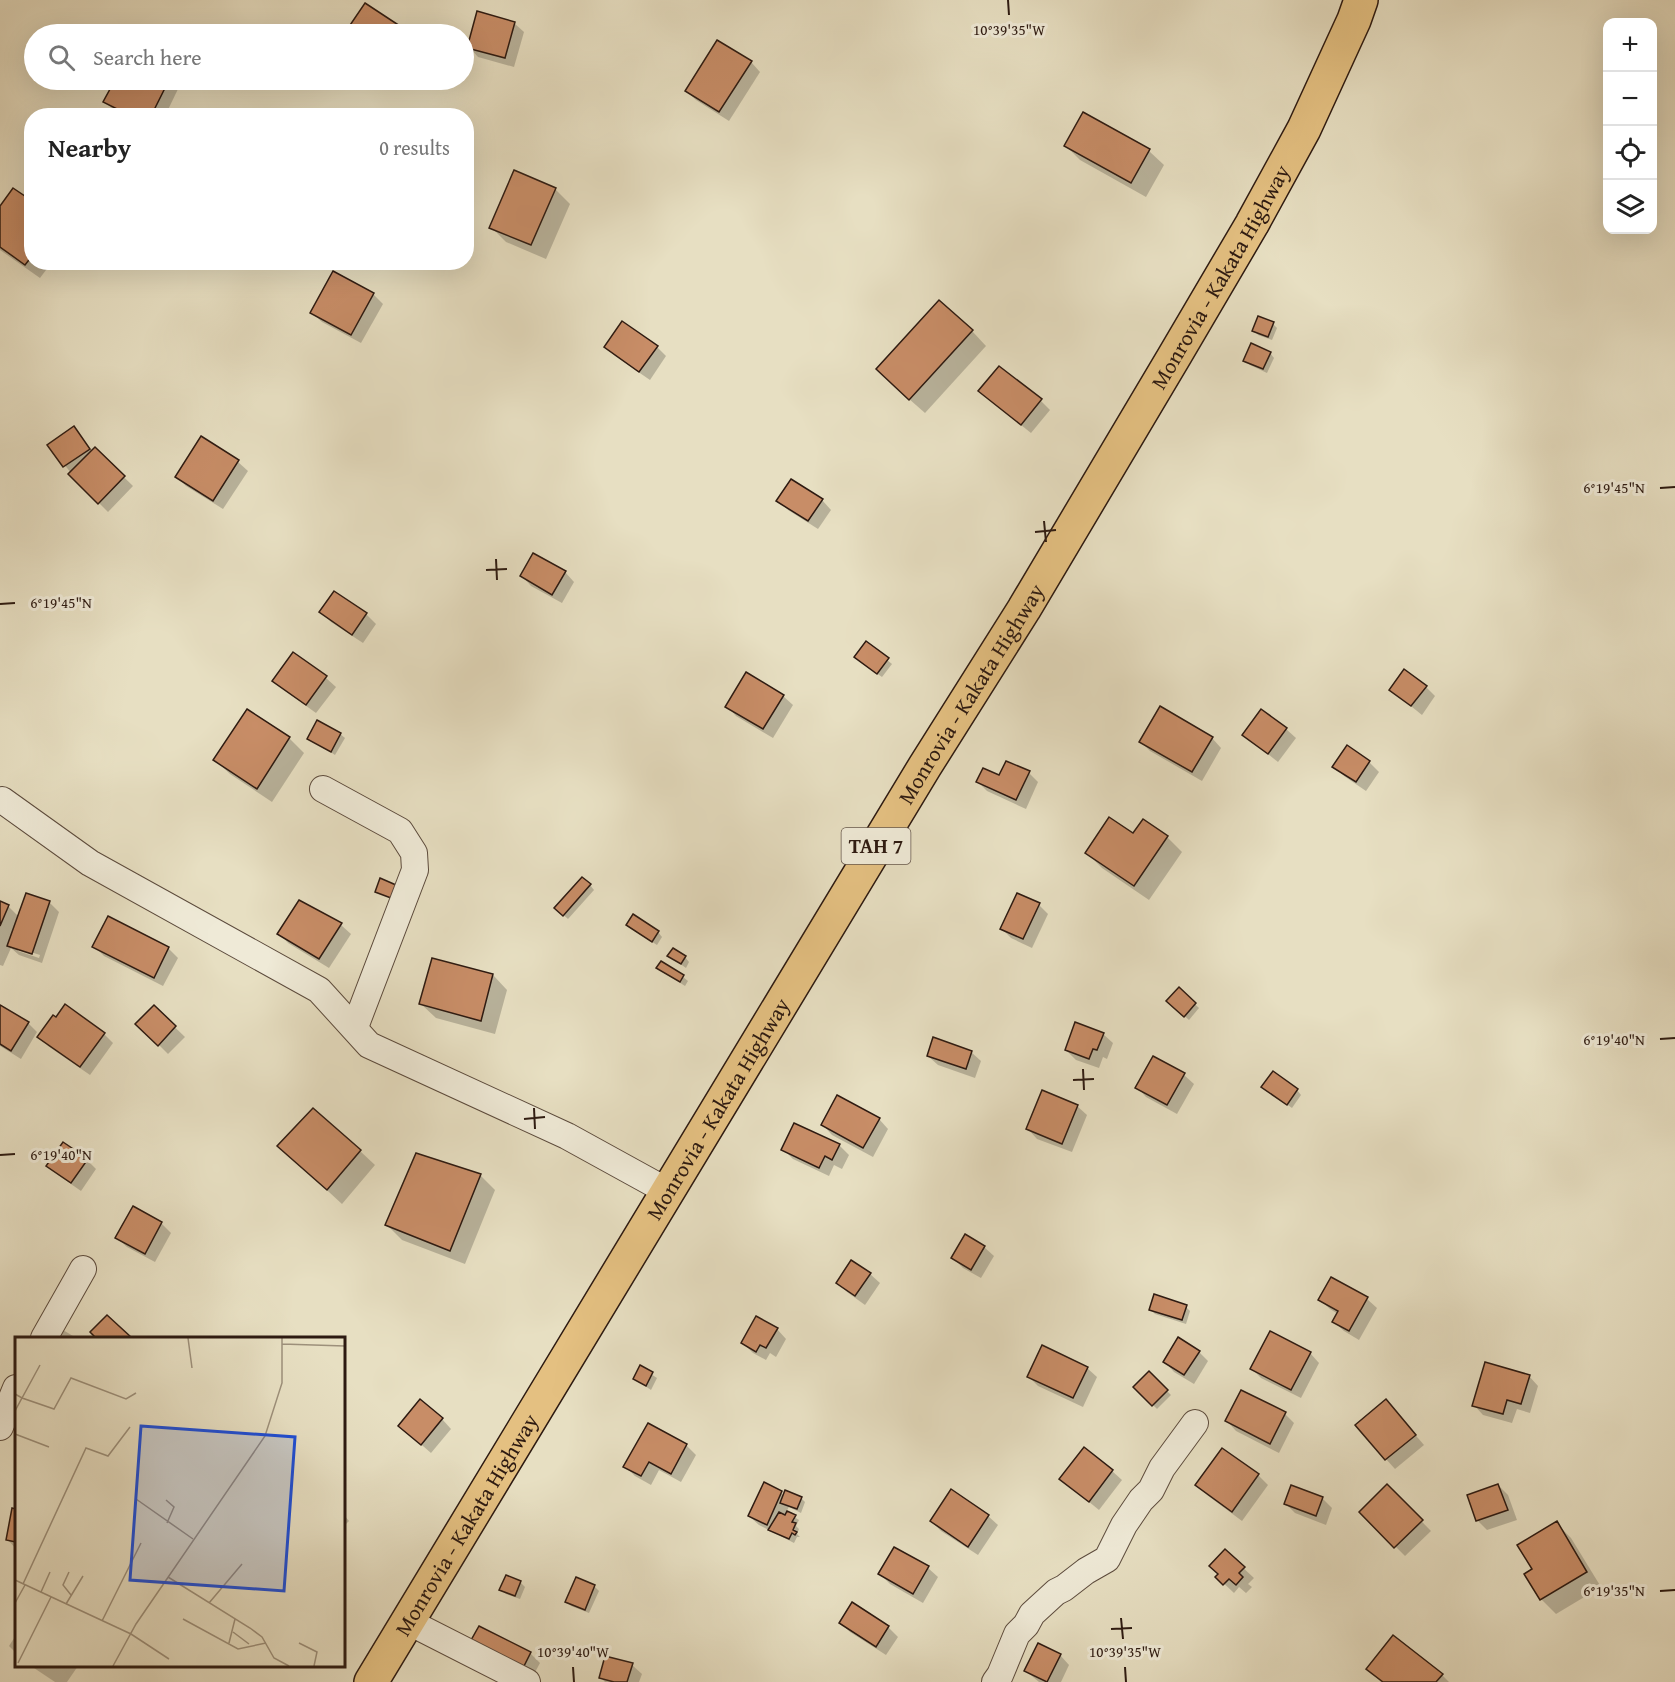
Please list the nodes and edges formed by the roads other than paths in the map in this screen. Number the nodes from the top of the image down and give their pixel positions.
1 (1361, 0) edge
2 (323, 789) dead end
3 (2, 800) dead end
4 (355, 1027) junction
5 (667, 1191) junction
6 (83, 1269) dead end
7 (45, 1337) edge
8 (15, 1390) edge
9 (1196, 1423) dead end
10 (0, 1427) edge
11 (407, 1621) junction
12 (371, 1682) edge
13 (527, 1682) edge
14 (994, 1682) edge

1 - 5 highway, Monrovia - Kakata Highway / TAH 7
2 - 4 street
3 - 4 street
4 - 5 street
5 - 11 highway, Monrovia - Kakata Highway / TAH 7
6 - 7 street
8 - 10 street
9 - 14 street
11 - 12 highway, Monrovia - Kakata Highway / TAH 7
11 - 13 street

